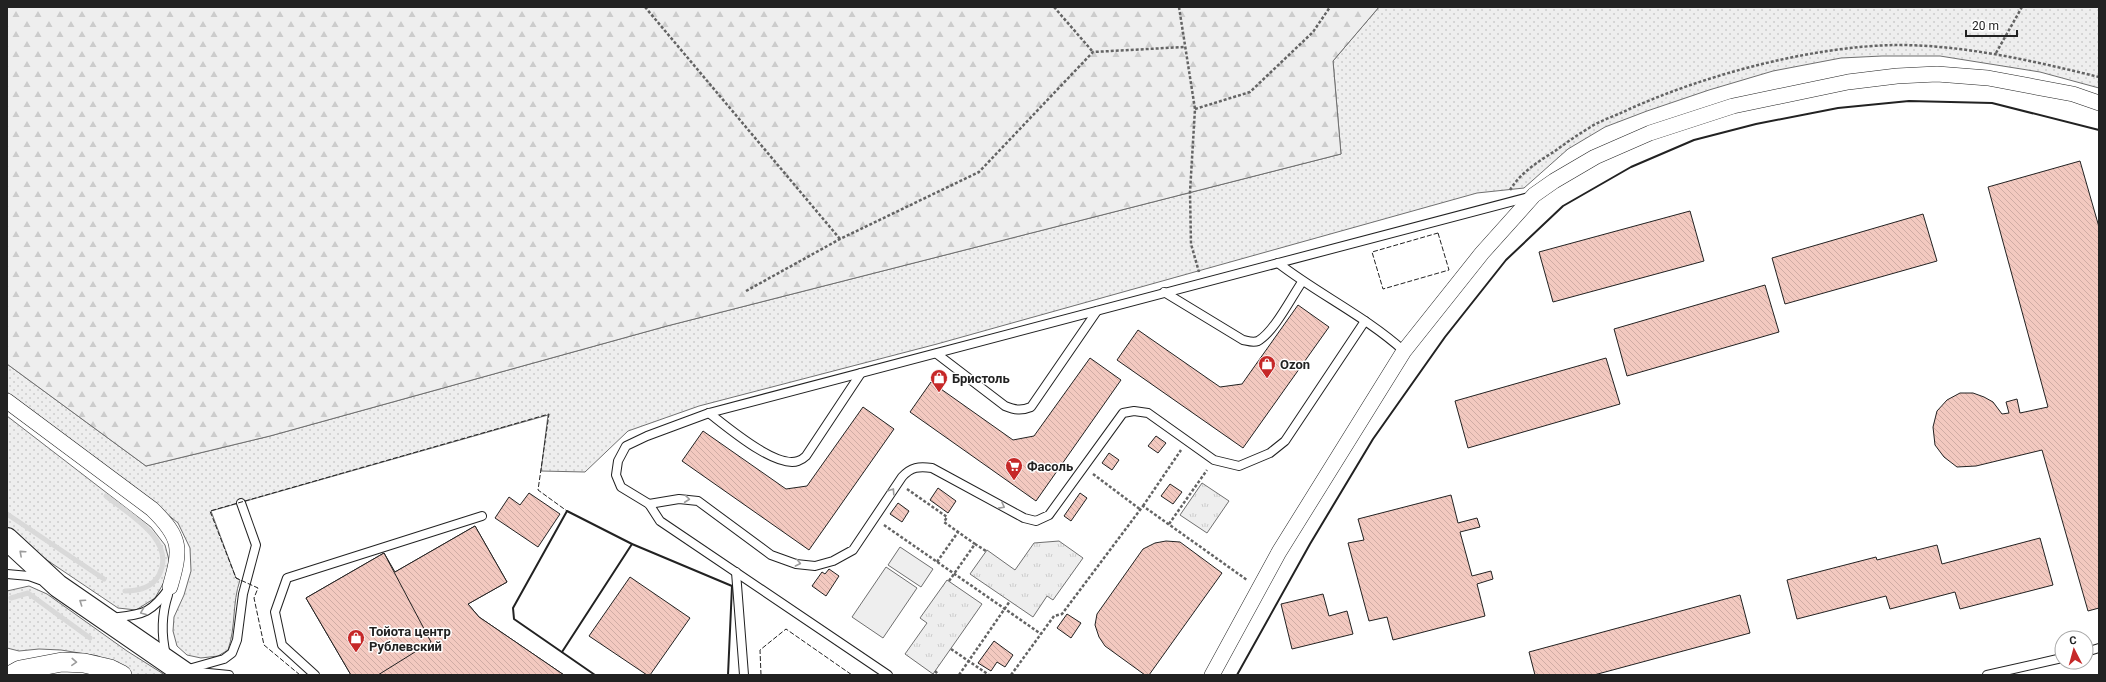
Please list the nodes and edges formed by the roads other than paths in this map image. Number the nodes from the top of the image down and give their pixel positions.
1 (2099, 104) edge
2 (1534, 195) junction
3 (1278, 263) junction
4 (1302, 282) junction
5 (1164, 292) junction
6 (1097, 311) junction
7 (1365, 321) junction
8 (1404, 351) junction
9 (937, 354) junction
10 (861, 373) junction
11 (7, 401) edge
12 (709, 413) junction
13 (241, 503) dead end
14 (649, 504) junction
15 (482, 516) dead end
16 (7, 539) edge
17 (736, 572) junction
18 (7, 574) edge
19 (58, 586) junction
20 (170, 587) junction
21 (106, 618) junction
22 (2054, 660) edge
23 (7, 664) edge
24 (38, 668) junction
25 (178, 669) edge
26 (11, 675) edge
27 (122, 675) edge
28 (228, 675) edge
29 (315, 675) edge
30 (744, 675) edge
31 (888, 675) edge
32 (1212, 675) edge
33 (1987, 675) edge

1 - 2 street
2 - 3 lane
2 - 8 street
3 - 4 lane
3 - 5 lane
4 - 5 lane
4 - 7 lane
5 - 6 lane
6 - 9 lane
6 - 9 lane
7 - 8 lane
14 -> 7 lane
8 - 32 street
9 - 10 lane
10 - 12 lane
10 - 12 lane
11 - 20 street
12 - 14 lane
13 - 25 lane
14 - 17 lane
15 - 29 lane
19 -> 16 main road
17 - 30 lane
17 - 31 lane
18 - 19 lane
21 -> 19 main road
20 -> 21 lane
20 - 25 lane
21 - 25 main road
22 - 33 lane
23 - 24 lane
24 - 26 street
24 -> 27 street
25 - 28 lane

